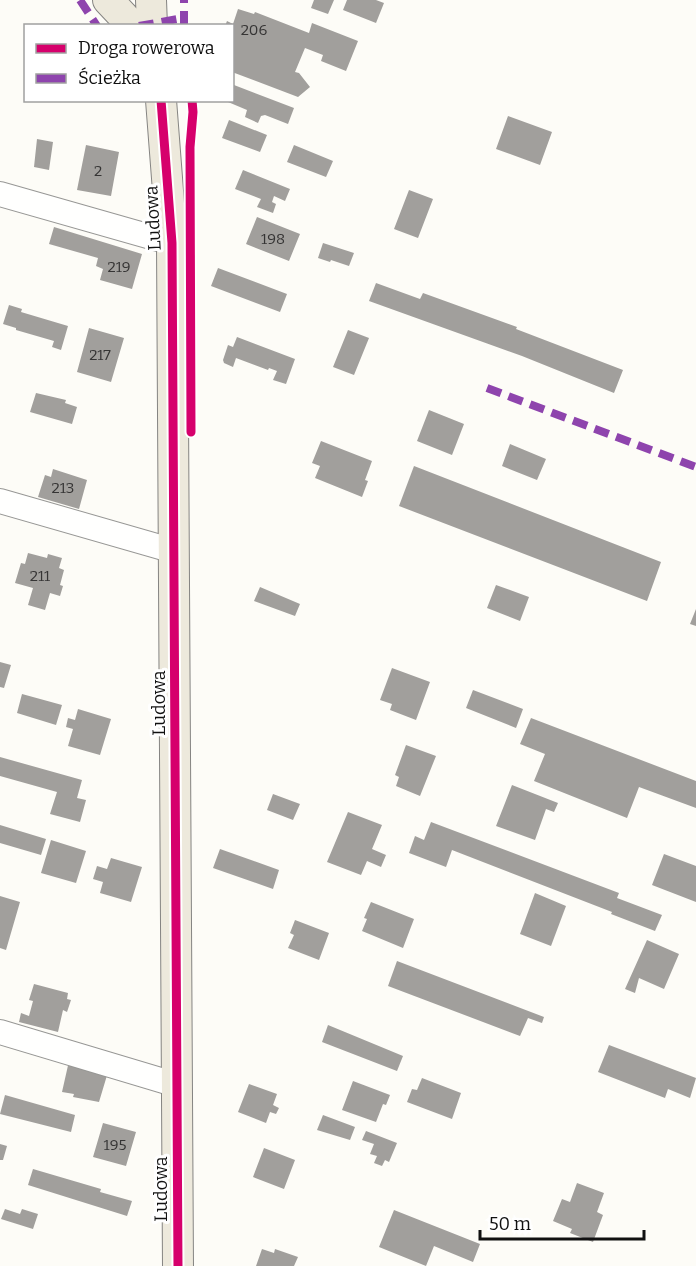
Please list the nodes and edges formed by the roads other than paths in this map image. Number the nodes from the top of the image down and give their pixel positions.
1 (108, 0) edge
2 (151, 0) edge
3 (127, 24) edge
4 (153, 24) edge
5 (153, 102) edge
6 (161, 102) edge
7 (165, 139) junction
8 (0, 194) edge
9 (172, 243) junction
10 (0, 501) edge
11 (174, 551) junction
12 (0, 1032) edge
13 (177, 1085) junction
14 (178, 1266) edge

1 - 3 main road
2 - 4 main road
5 - 7 main road, Ludowa
6 - 7 main road, Ludowa
7 - 9 main road, Ludowa
8 - 9 street
9 - 11 main road, Ludowa
10 - 11 street
11 - 13 main road, Ludowa
12 - 13 street
13 - 14 main road, Ludowa

